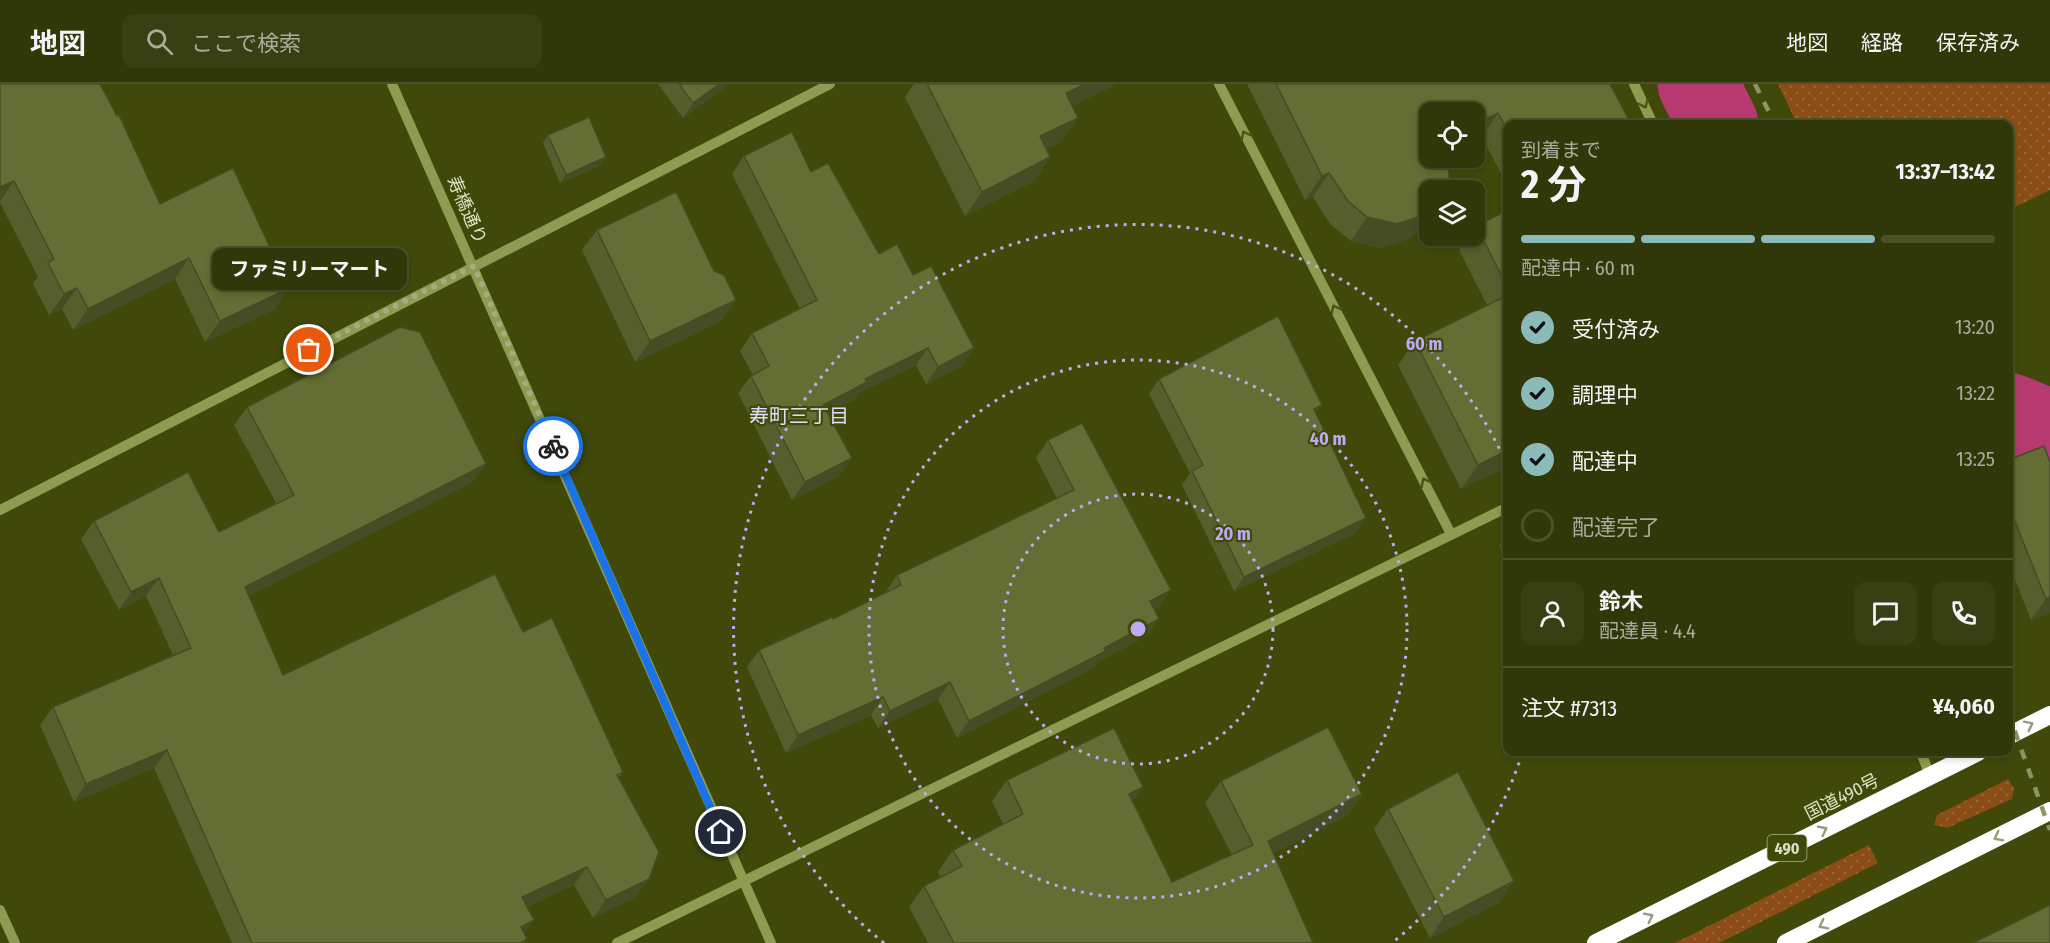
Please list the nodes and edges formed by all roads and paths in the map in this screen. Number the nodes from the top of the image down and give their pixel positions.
1 (392, 84) edge
2 (830, 84) edge
3 (1219, 84) edge
4 (1634, 84) edge
5 (1651, 120) edge
6 (474, 266) junction
7 (1503, 509) edge
8 (0, 510) edge
9 (1451, 534) junction
10 (2050, 715) edge
11 (2013, 734) edge
12 (1922, 756) edge
13 (1970, 756) edge
14 (1930, 776) junction
15 (2050, 811) edge
16 (743, 882) junction
17 (0, 910) edge
18 (15, 943) edge
19 (617, 943) edge
20 (771, 943) edge
21 (1596, 943) edge
22 (1786, 943) edge

1 - 6 street, 寿橋通り
2 - 6 street
9 -> 3 street
4 -> 5 street
6 - 8 street
6 - 16 street, 寿橋通り
7 - 9 street
9 - 16 street
11 -> 10 highway
12 - 14 street
13 - 14 highway, 国道490号 / 490
21 -> 14 highway, 国道490号 / 490
15 -> 22 highway
16 - 19 street
16 - 20 street, 寿橋通り
17 - 18 street

